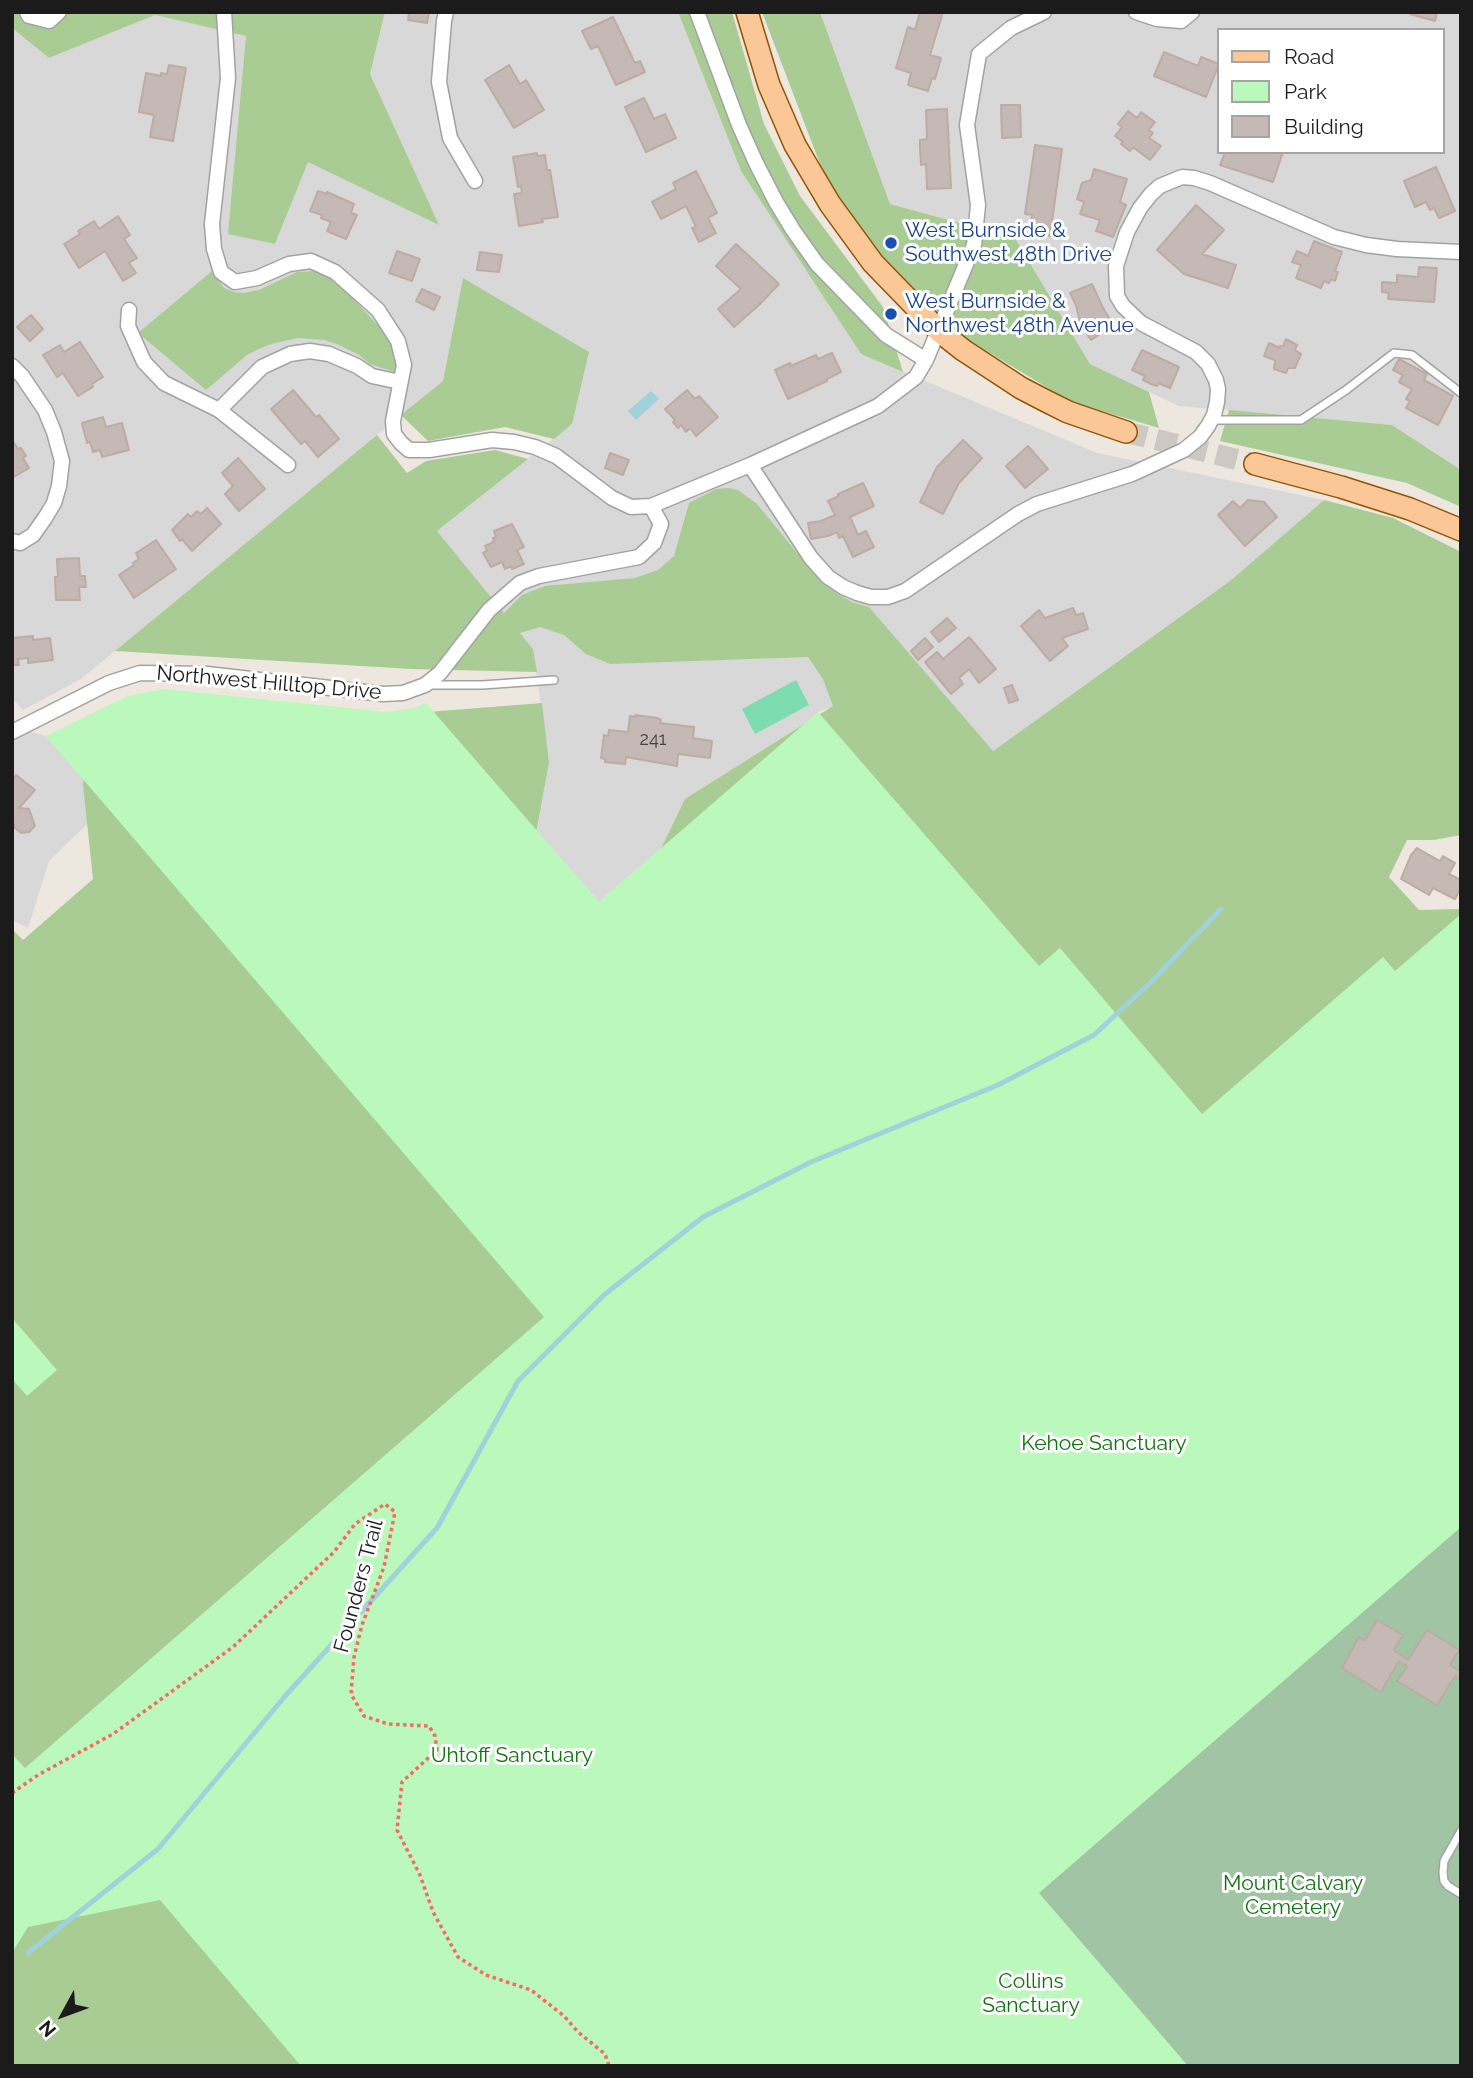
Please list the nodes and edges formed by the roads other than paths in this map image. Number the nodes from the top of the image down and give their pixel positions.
1 (27, 12) edge
2 (59, 12) edge
3 (224, 12) edge
4 (446, 12) edge
5 (697, 12) edge
6 (747, 12) edge
7 (1044, 12) edge
8 (1136, 12) edge
9 (1192, 12) edge
10 (475, 181) dead end
11 (1461, 252) edge
12 (129, 310) dead end
13 (939, 331) junction
14 (926, 360) junction
15 (12, 366) edge
16 (400, 382) junction
17 (1461, 393) edge
18 (219, 410) junction
19 (1211, 420) junction
20 (1126, 432) tunnel mouth
21 (1255, 464) tunnel mouth
22 (288, 465) dead end
23 (750, 465) junction
24 (651, 506) junction
25 (1461, 530) edge
26 (12, 541) edge
27 (554, 681) dead end
28 (425, 685) junction
29 (12, 732) edge
30 (1461, 1831) edge
31 (1461, 1894) edge

1 - 2 street
3 - 16 street
4 - 10 street
5 - 14 street
6 - 13 main road
7 - 13 street
8 - 9 street
11 - 19 street
12 - 18 street
13 - 14 street
13 - 20 main road
14 - 23 street
15 - 26 street
16 - 18 street
16 - 24 street
17 - 19 lane
18 - 22 street
19 - 23 street
21 - 25 main road
23 - 24 street
24 - 28 street
27 - 28 lane
28 - 29 street, Northwest Hilltop Drive
30 - 31 lane

